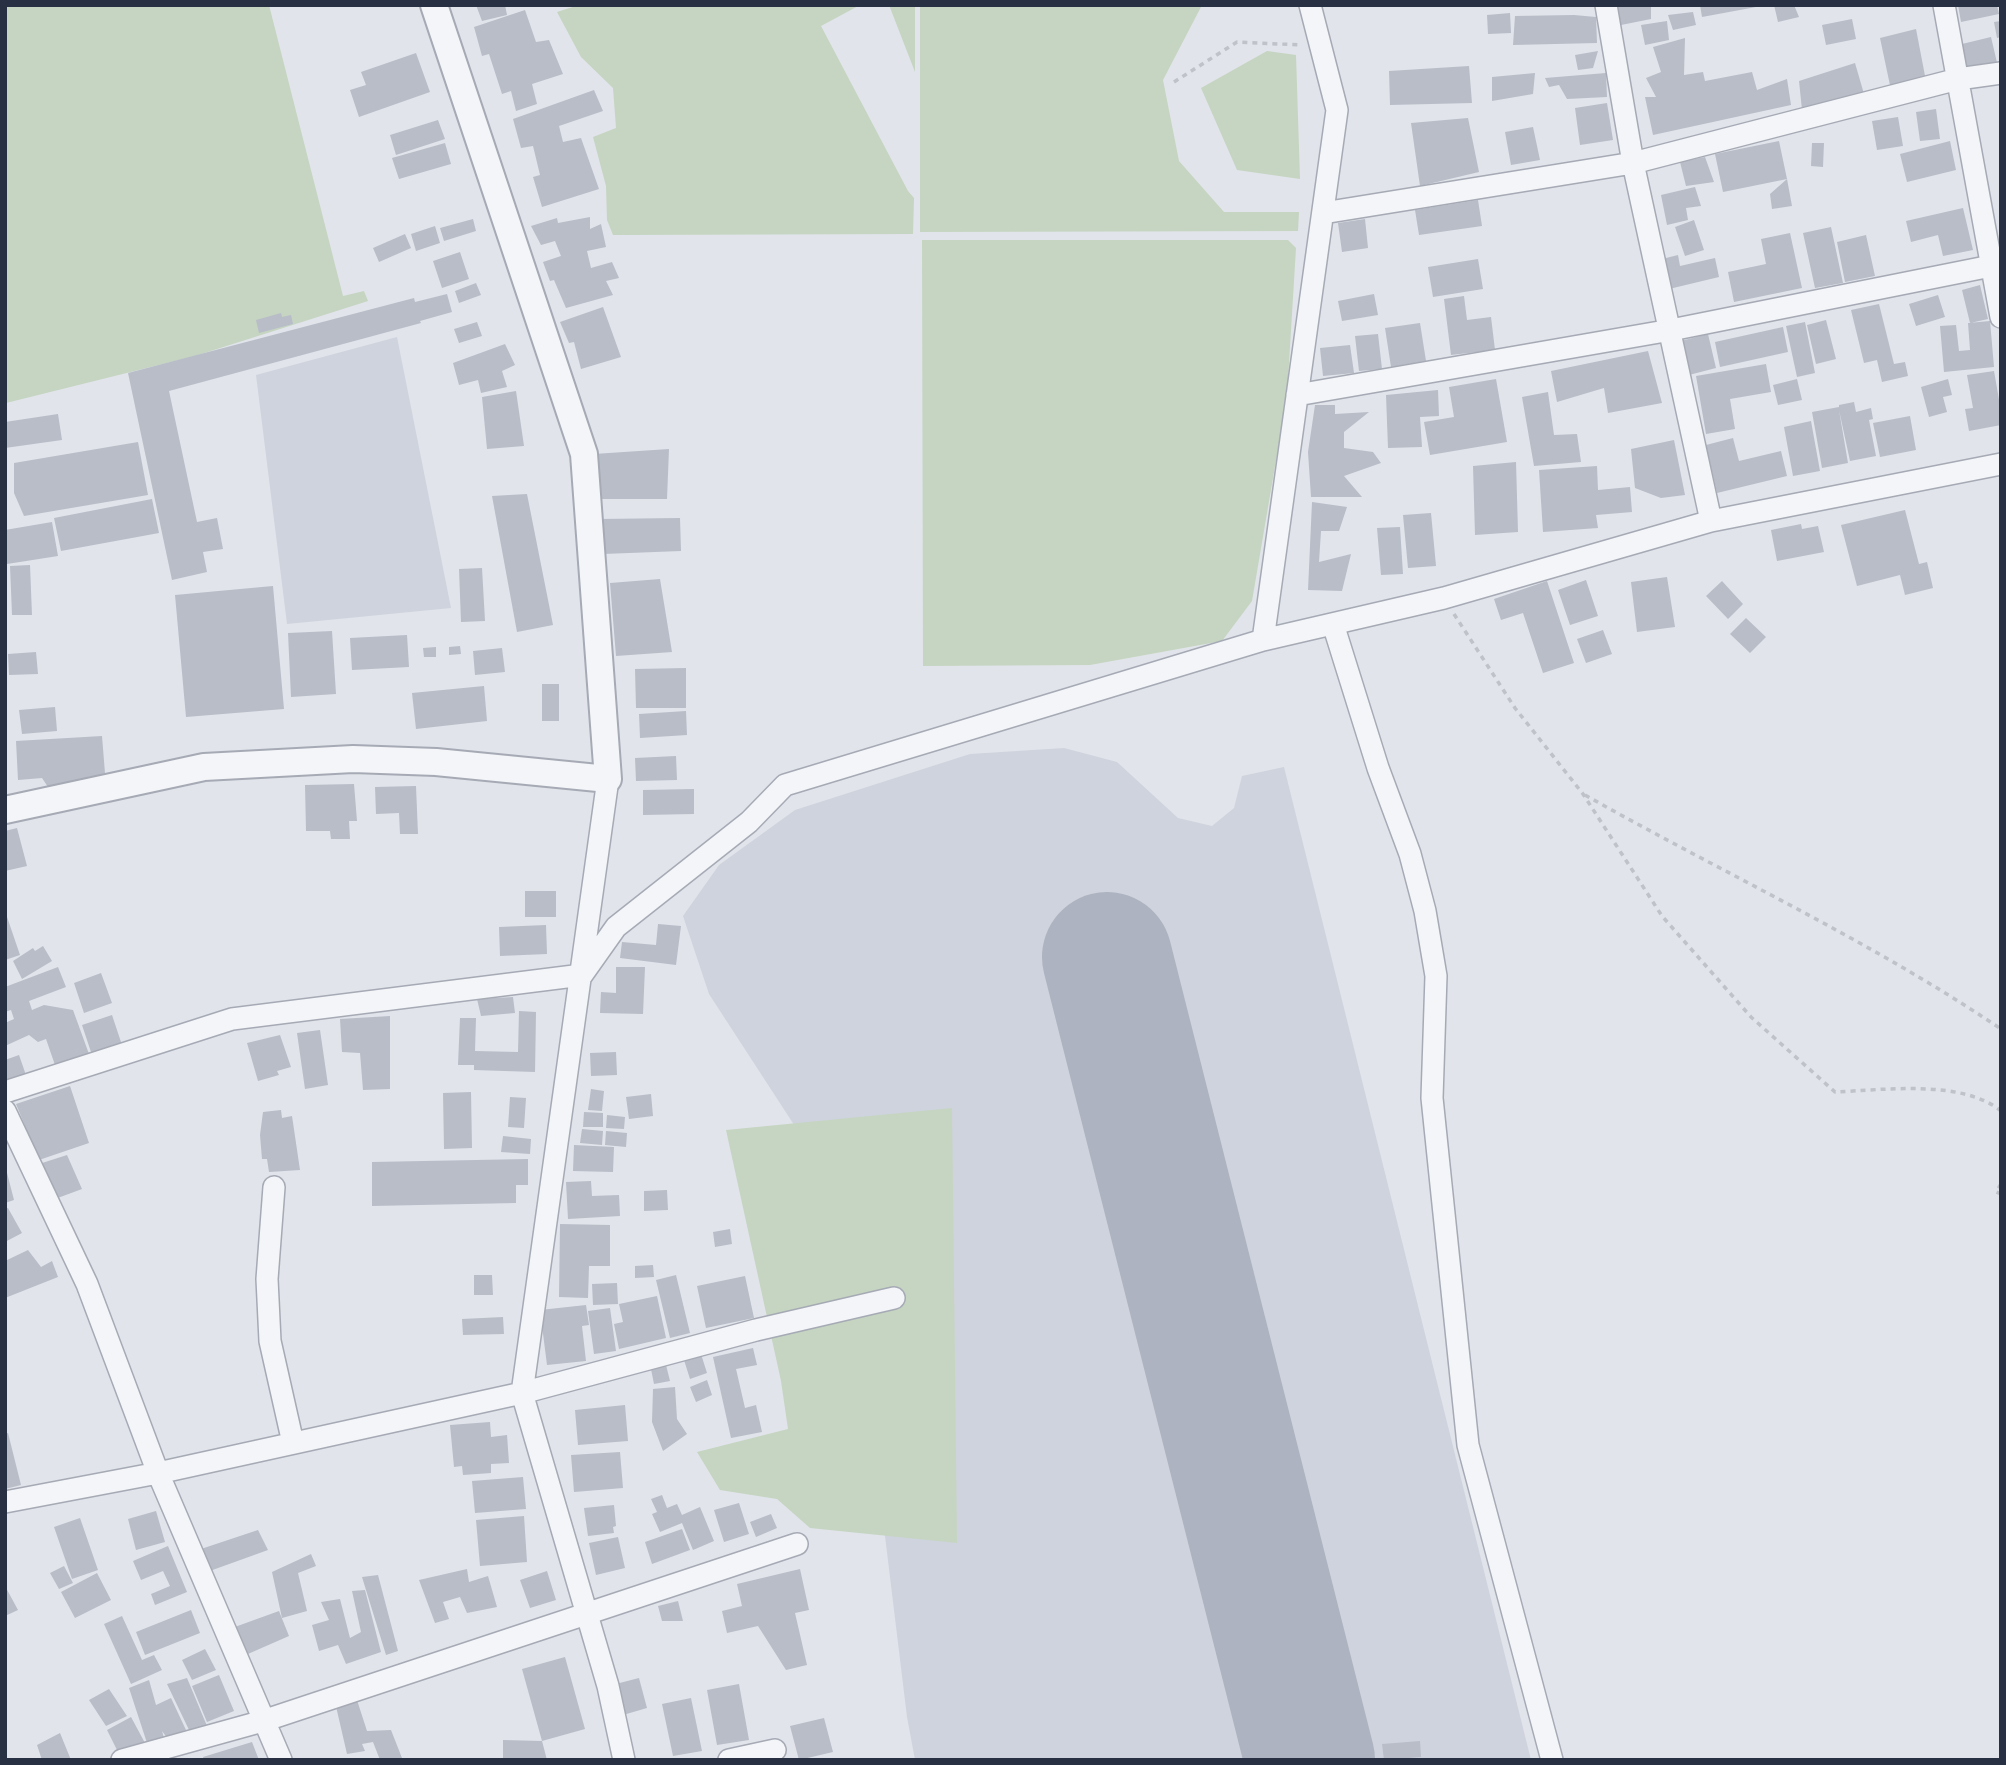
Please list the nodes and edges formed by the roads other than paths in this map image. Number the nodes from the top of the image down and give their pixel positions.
1 (434, 5) edge
2 (1310, 5) edge
3 (1606, 5) edge
4 (1944, 5) edge
5 (2001, 72) edge
6 (1958, 79) junction
7 (1633, 163) junction
8 (1322, 213) junction
9 (1996, 265) edge
10 (2001, 317) edge
11 (1671, 330) junction
12 (1297, 395) junction
13 (2001, 464) edge
14 (1711, 521) junction
15 (1333, 624) junction
16 (1263, 640) junction
17 (608, 779) junction
18 (5, 810) edge
19 (583, 975) junction
20 (5, 1092) edge
21 (5, 1111) edge
22 (274, 1187) dead end
23 (894, 1298) dead end
24 (522, 1393) junction
25 (293, 1443) junction
26 (158, 1473) junction
27 (5, 1502) edge
28 (797, 1544) dead end
29 (586, 1615) junction
30 (263, 1721) junction
31 (775, 1750) dead end
32 (122, 1760) edge
33 (281, 1760) edge
34 (624, 1760) edge
35 (729, 1760) edge
36 (1552, 1760) edge

1 - 17 street
2 - 8 street
3 - 7 street
4 - 6 street
5 - 6 street
6 - 7 street
6 - 9 street
7 - 8 street
7 - 11 street
8 - 12 street
9 - 10 street
9 - 11 street
11 - 12 street
11 - 14 street
12 - 16 street
13 - 14 street
14 - 15 street
15 - 16 street
15 - 36 street
16 - 19 street
17 - 18 street
17 - 19 street
19 - 20 street
19 - 24 street
21 - 26 street
22 - 25 street
23 - 24 street
24 - 25 street
24 - 29 street
25 - 26 street
26 - 27 street
26 - 30 street
28 - 29 street
29 - 30 street
29 - 34 street
30 - 32 street
30 - 33 street
31 - 35 street

